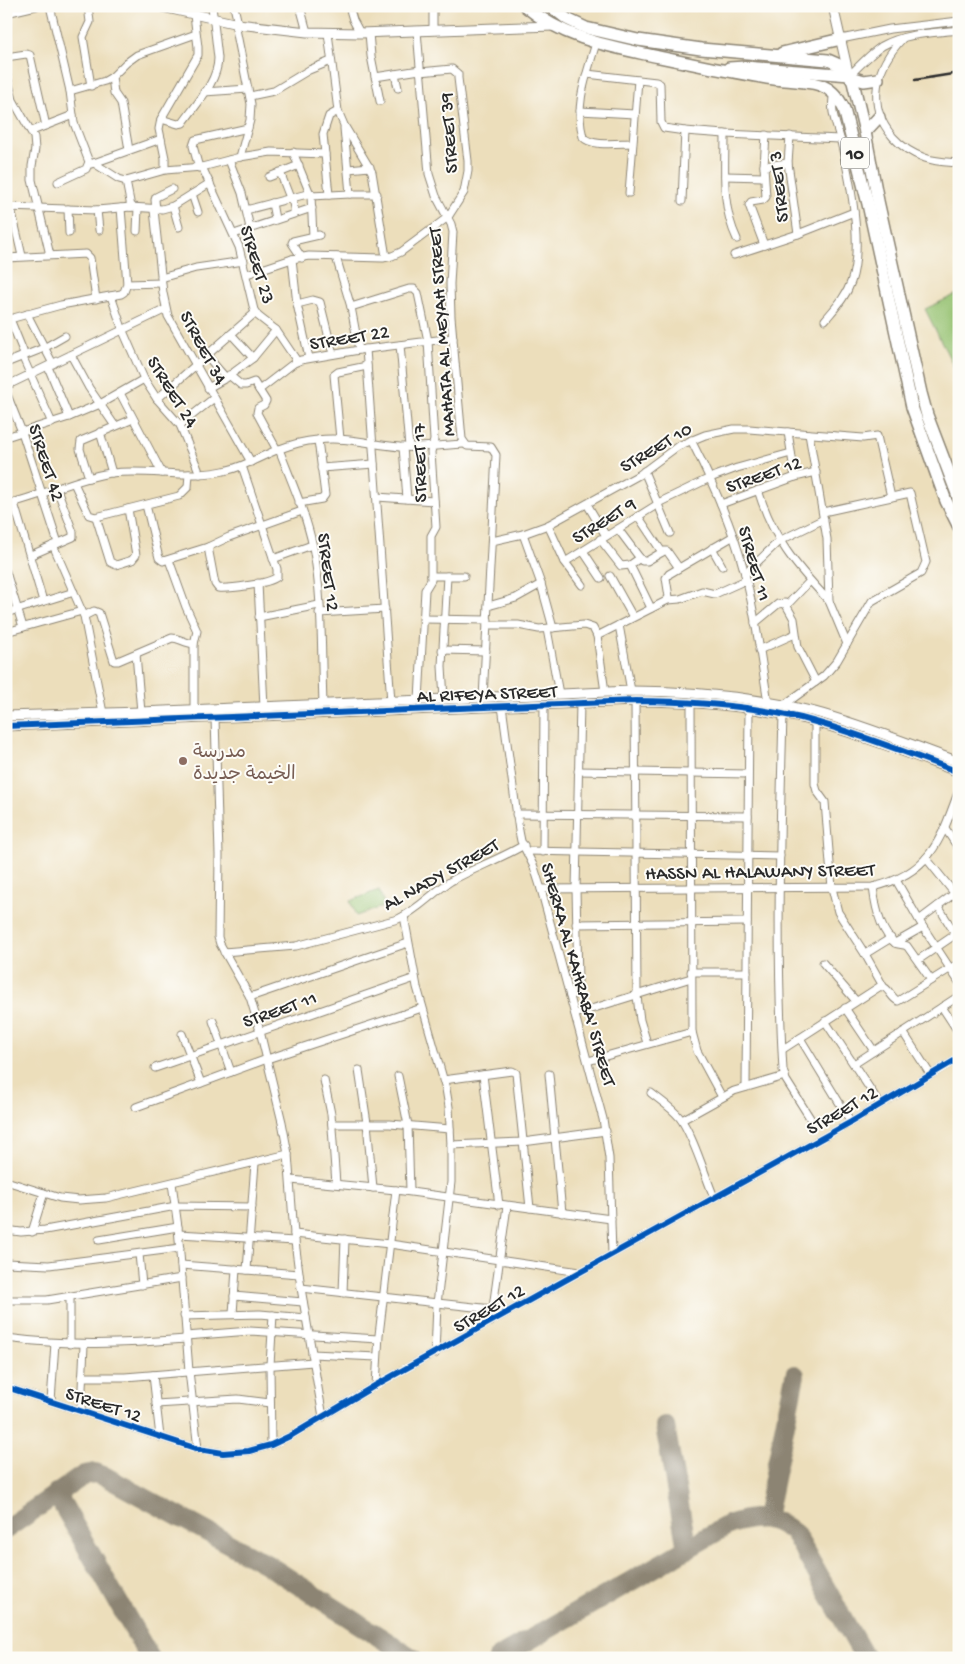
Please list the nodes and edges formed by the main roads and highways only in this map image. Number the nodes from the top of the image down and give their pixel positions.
1 (525, 6) edge
2 (550, 6) edge
3 (841, 39) road end
4 (774, 54) junction
5 (718, 70) junction
6 (850, 75) junction
7 (878, 79) road end
8 (879, 117) road end
9 (865, 132) junction
10 (959, 499) edge
11 (959, 527) edge

1 - 5 main road
2 - 4 main road
3 - 4 main road
4 - 6 main road
5 - 6 main road
5 - 11 main road, 10
6 - 7 main road
6 - 9 main road, 10
8 - 9 main road
9 - 10 main road, 10

